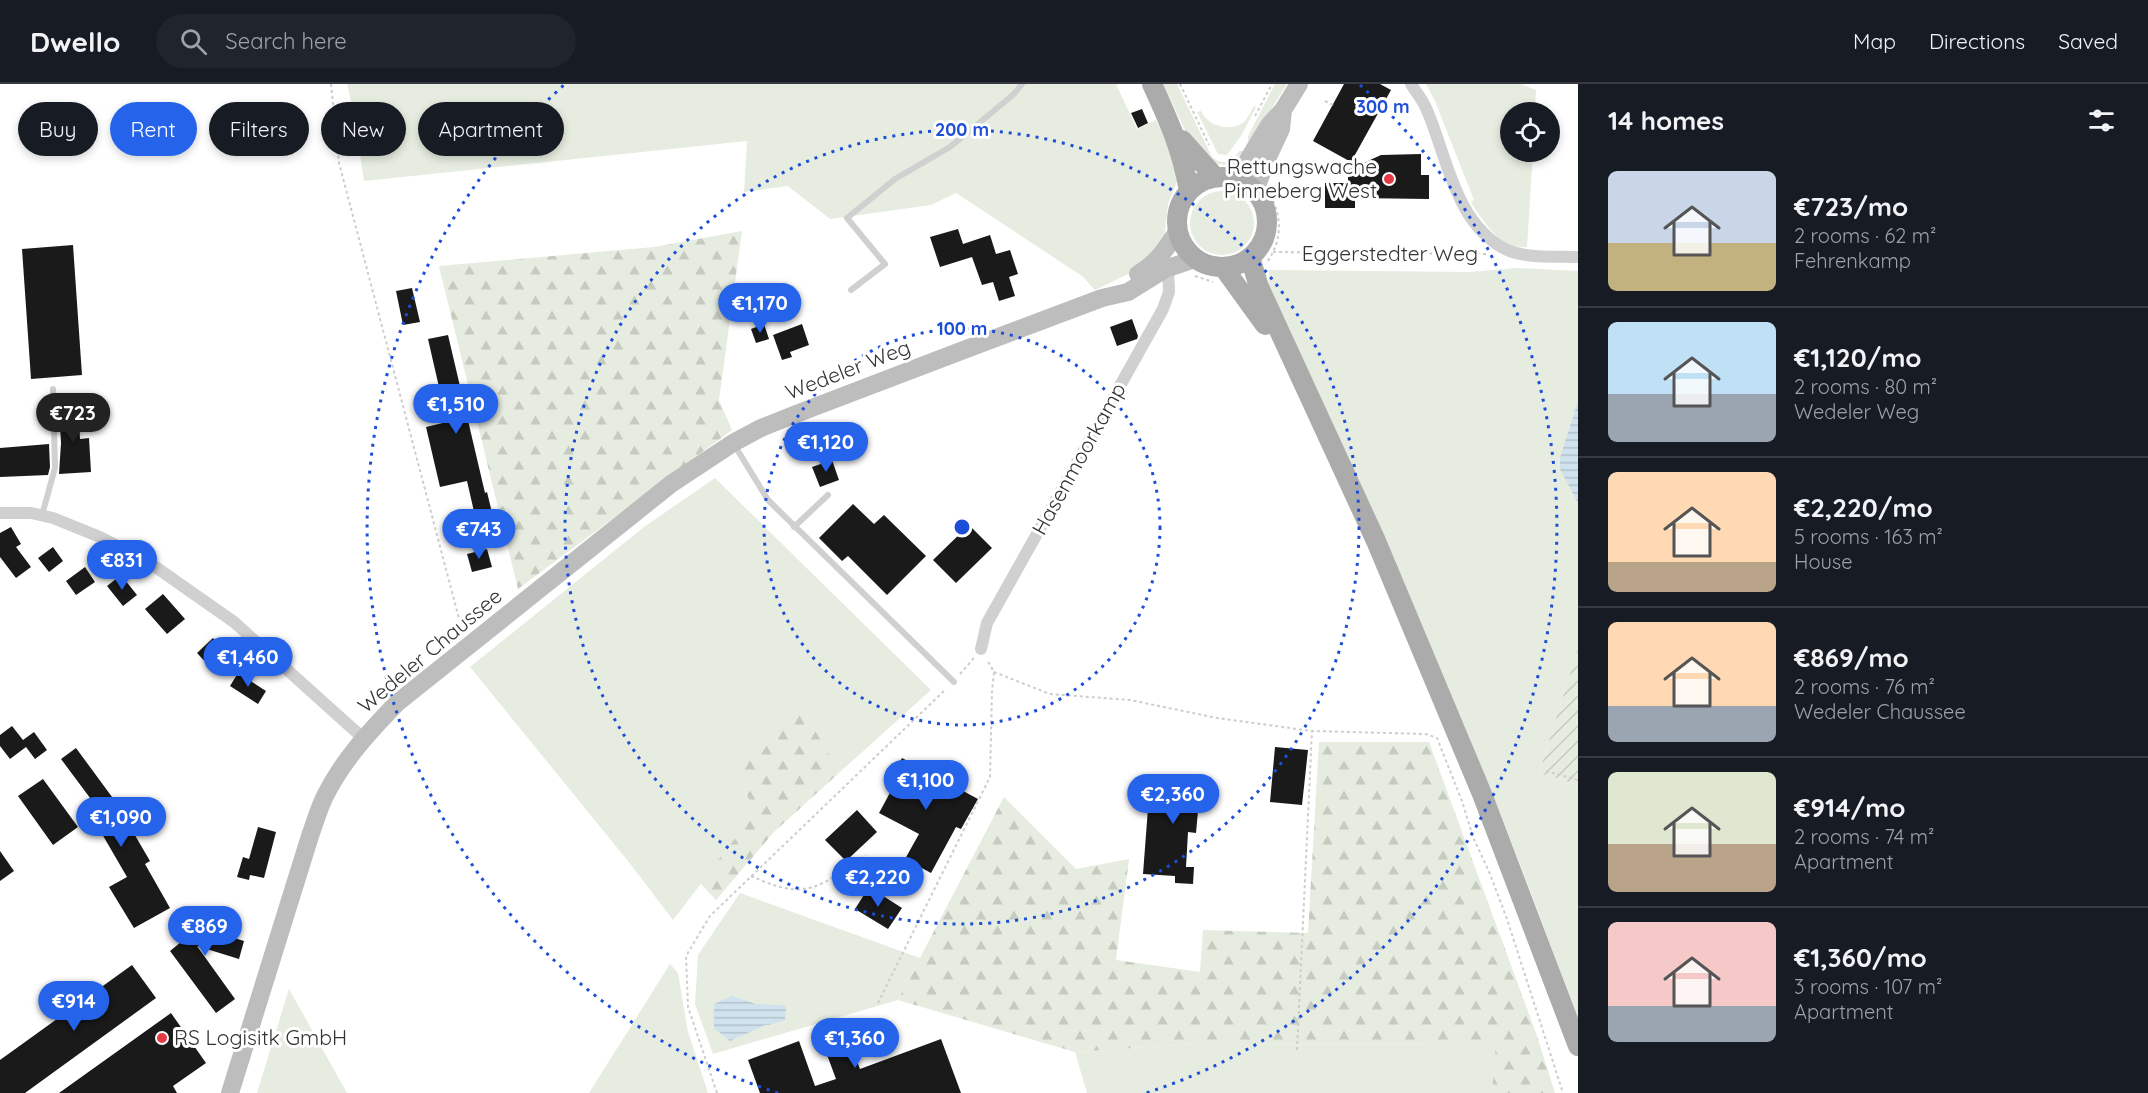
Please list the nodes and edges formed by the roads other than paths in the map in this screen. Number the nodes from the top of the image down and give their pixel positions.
1 (1022, 84) edge
2 (1152, 84) edge
3 (1299, 84) edge
4 (1411, 84) edge
5 (1283, 110) junction
6 (1172, 126) junction
7 (1222, 177) junction
8 (1189, 191) junction
9 (1262, 191) junction
10 (1177, 232) junction
11 (1250, 257) junction
12 (1578, 257) edge
13 (1195, 259) junction
14 (1169, 274) junction
15 (1222, 275) junction
16 (851, 290) dead end
17 (1102, 298) junction
18 (1294, 366) junction
19 (53, 389) dead end
20 (733, 443) junction
21 (715, 454) joint
22 (828, 495) dead end
23 (0, 513) edge
24 (42, 515) junction
25 (794, 527) junction
26 (981, 649) road end
27 (954, 681) road end
28 (363, 738) junction
29 (1578, 1046) edge
30 (230, 1093) edge

1 - 16 lane
2 - 6 main road
3 - 5 main road
4 - 12 street, Eggerstedter Weg
5 - 7 main road
5 - 9 main road
6 - 7 main road
6 - 8 main road
7 - 8 main road
7 - 9 main road
8 - 10 main road
9 - 11 main road
10 - 13 main road
10 - 17 main road, Wedeler Weg
11 - 15 main road
11 - 18 main road
13 - 14 main road, Wedeler Weg
13 - 15 main road
14 - 17 main road, Wedeler Weg
14 - 26 street, Hasenmoorkamp
15 - 18 main road
17 - 20 main road, Wedeler Weg
18 - 29 main road
19 - 24 lane
20 - 21 main road, Wedeler Weg
20 - 25 lane
21 - 28 main road, Wedeler Chaussee
22 - 25 lane
23 - 24 street
24 - 28 street
25 - 27 lane
28 - 30 main road, Wedeler Chaussee

